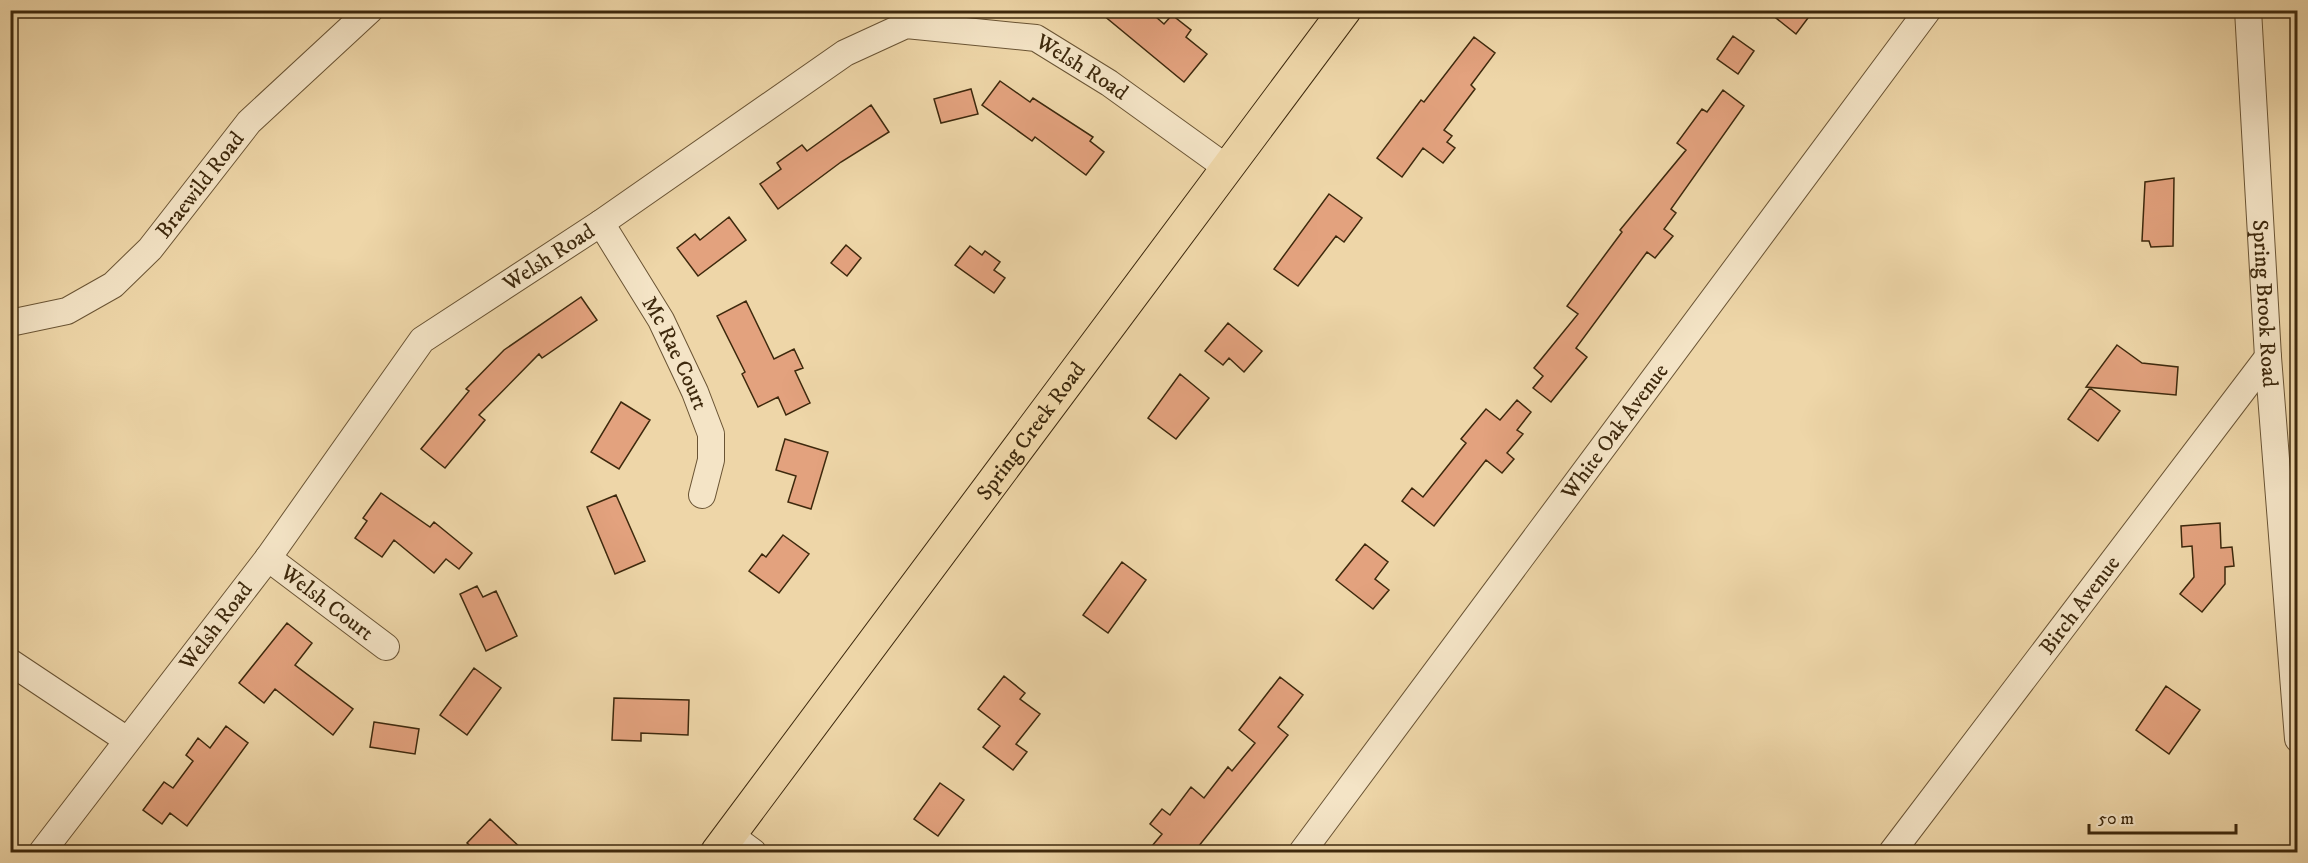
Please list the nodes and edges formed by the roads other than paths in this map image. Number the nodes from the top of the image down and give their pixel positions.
1 (370, 10) edge
2 (1345, 10) edge
3 (1928, 10) edge
4 (2248, 10) edge
5 (904, 18) edge
6 (1227, 168) junction
7 (602, 223) junction
8 (10, 323) edge
9 (2268, 357) junction
10 (702, 495) dead end
11 (268, 558) junction
12 (2294, 638) edge
13 (386, 647) dead end
14 (10, 662) edge
15 (2298, 739) edge
16 (128, 740) junction
17 (733, 847) edge
18 (42, 852) edge
19 (1302, 852) edge
20 (1892, 852) edge

1 - 8 street, Braewild Road
2 - 6 main road, Spring Creek Road
3 - 19 street, White Oak Avenue
4 - 9 street, Spring Brook Road
5 - 6 street, Welsh Road
5 - 7 street, Welsh Road
6 - 17 main road, Spring Creek Road
7 - 10 street, Mc Rae Court
7 - 11 street, Welsh Road
9 - 12 street, Spring Brook Road
9 - 20 street, Birch Avenue
11 - 13 street, Welsh Court
11 - 16 street, Welsh Road
12 - 15 street, Spring Brook Road
14 - 16 street
16 - 18 street, Welsh Road

